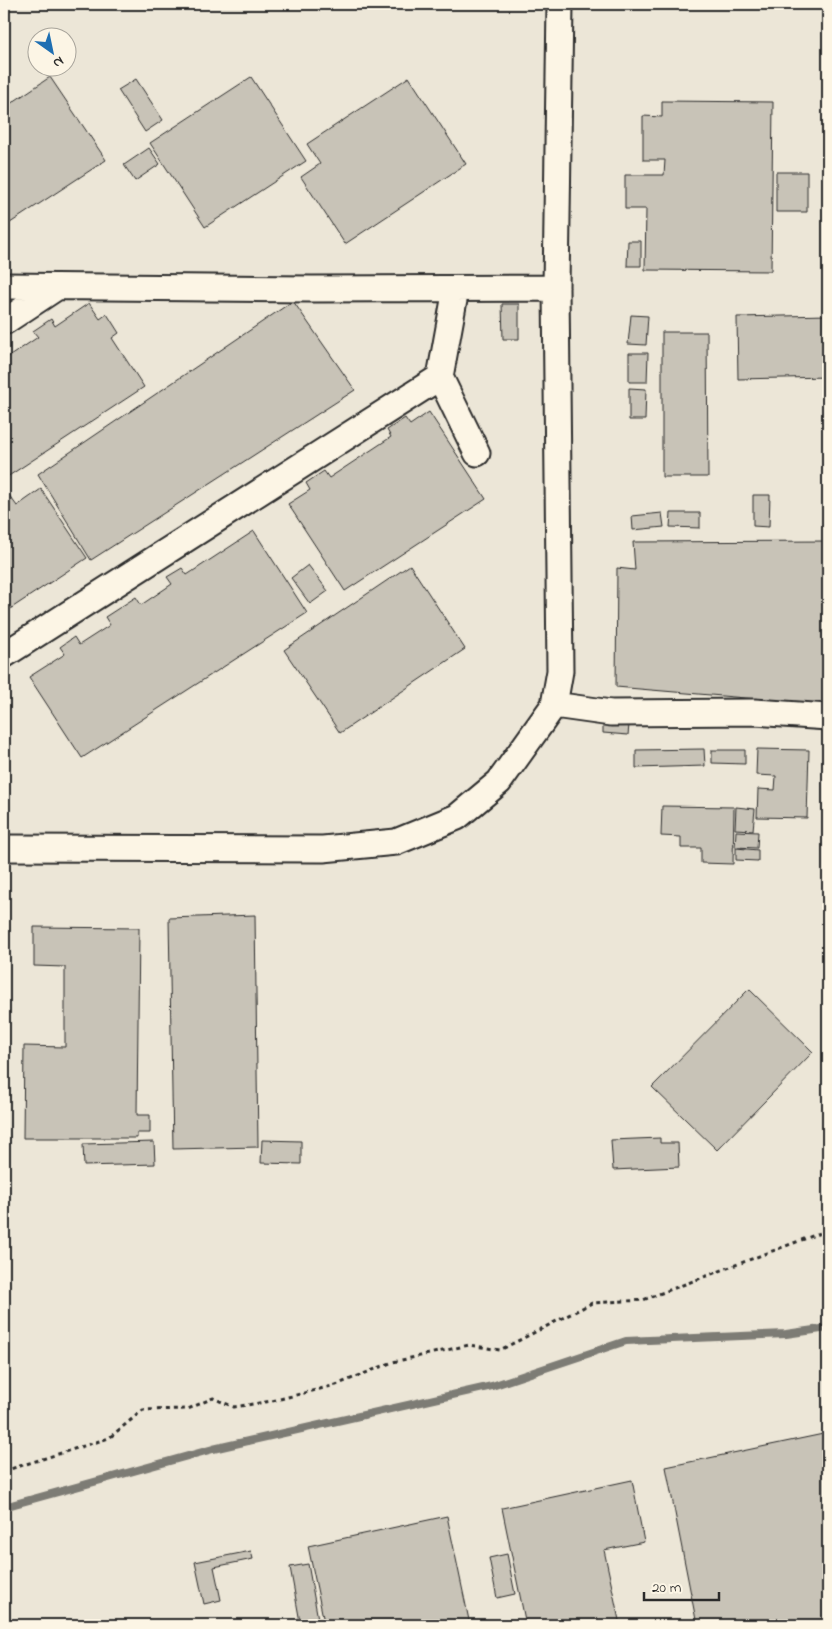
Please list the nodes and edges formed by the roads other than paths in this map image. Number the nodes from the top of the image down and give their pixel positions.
1 (560, 4) edge
2 (4, 286) edge
3 (57, 287) junction
4 (556, 288) junction
5 (456, 289) junction
6 (4, 322) edge
7 (440, 376) junction
8 (478, 452) dead end
9 (4, 655) edge
10 (554, 705) junction
11 (828, 717) edge
12 (4, 848) edge

1 - 4 street
2 - 3 street
3 - 5 street
3 - 6 street
4 - 5 street
4 - 10 street
5 - 7 street
7 - 8 street
7 - 9 street
10 - 11 street
10 - 12 street

